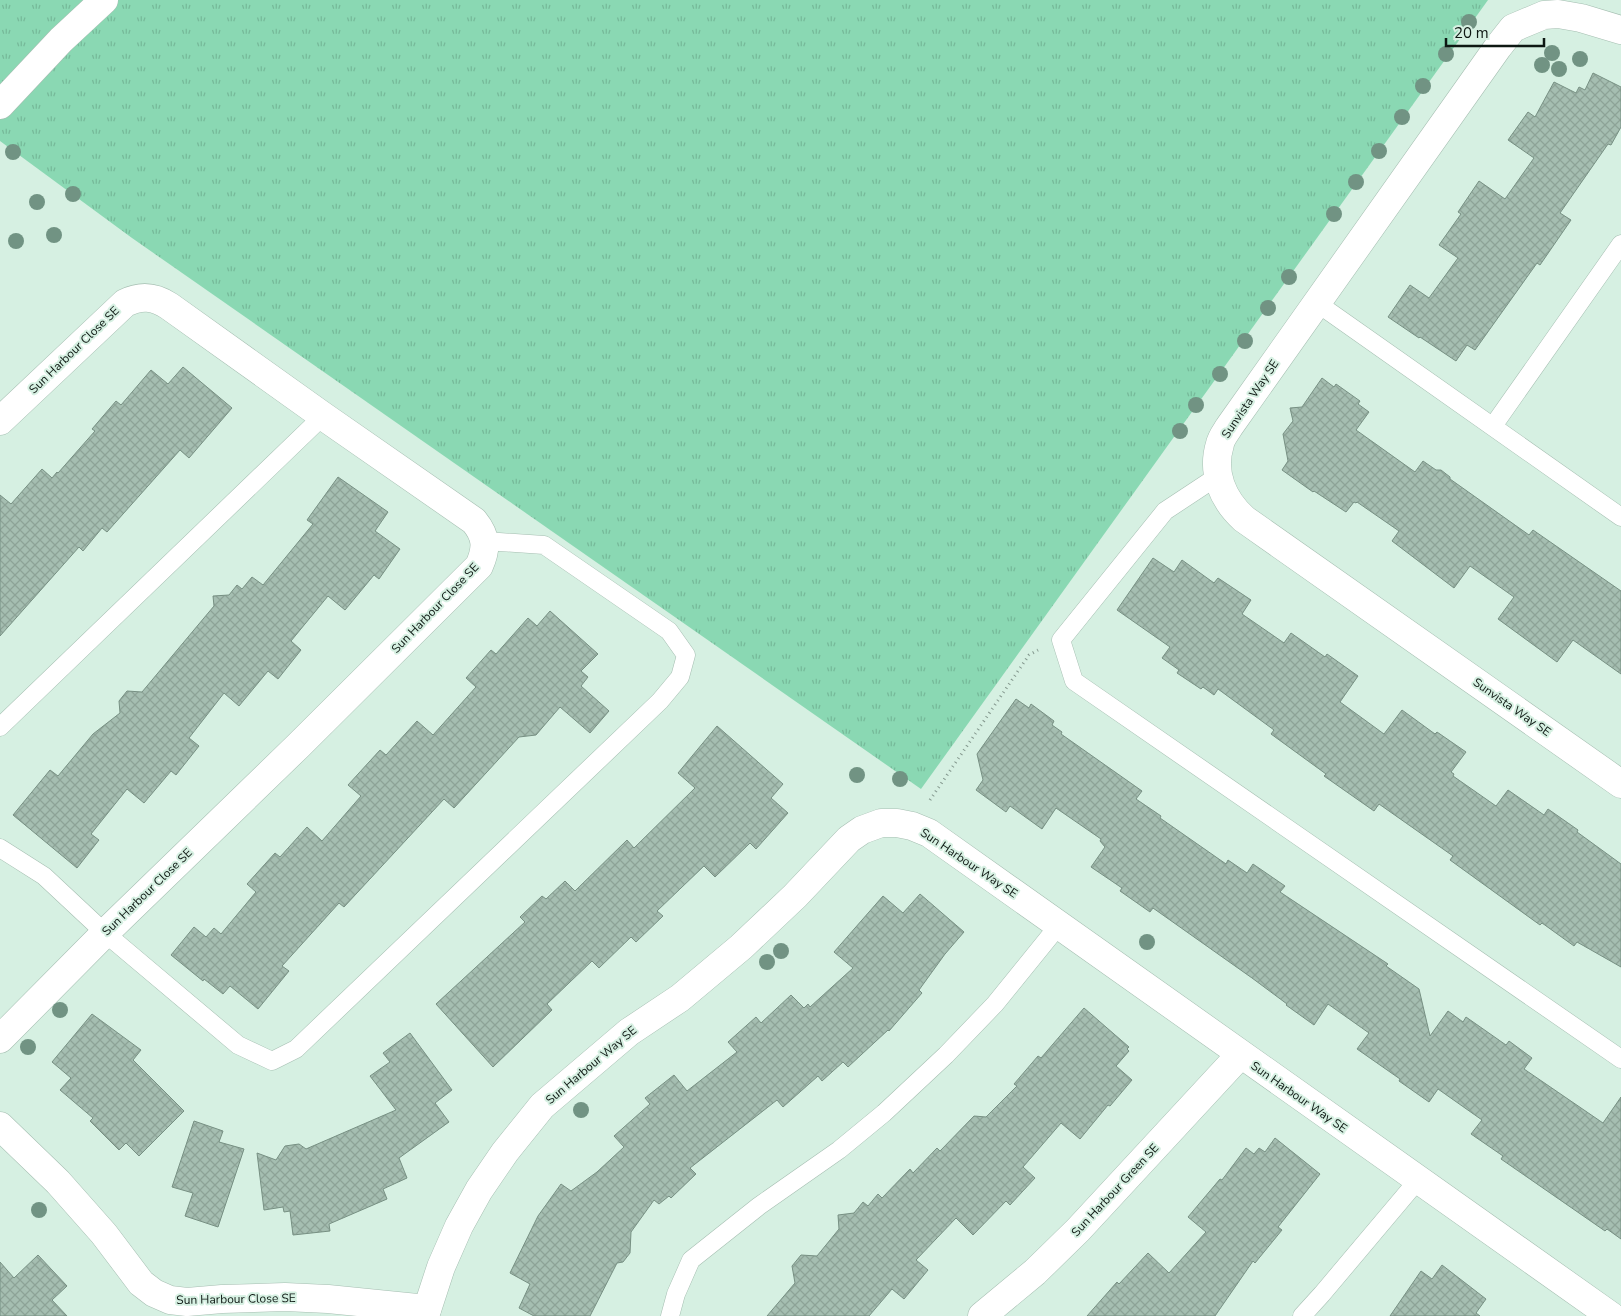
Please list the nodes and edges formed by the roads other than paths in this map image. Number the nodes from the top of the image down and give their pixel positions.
1 (104, 0) edge
2 (1621, 30) edge
3 (0, 105) edge
4 (1621, 244) edge
5 (1317, 303) junction
6 (323, 416) junction
7 (0, 422) edge
8 (1493, 426) junction
9 (1218, 476) junction
10 (1621, 517) edge
11 (485, 542) junction
12 (0, 727) edge
13 (1621, 784) edge
14 (0, 848) edge
15 (1059, 925) junction
16 (105, 932) junction
17 (0, 1039) edge
18 (1240, 1055) junction
19 (1621, 1059) edge
20 (0, 1126) edge
21 (1418, 1180) junction
22 (426, 1312) edge
23 (1594, 1312) edge
24 (670, 1316) edge
25 (982, 1316) edge
26 (1302, 1316) edge

1 - 3 main road
2 - 5 main road, Sunvista Way SE
4 - 8 lane
5 - 8 lane
5 - 9 main road, Sunvista Way SE
6 - 7 main road, Sun Harbour Close SE
6 - 11 main road, Sun Harbour Close SE
6 - 12 lane
8 - 10 lane
9 - 13 main road, Sunvista Way SE
9 - 19 lane
11 - 16 main road, Sun Harbour Close SE
11 - 16 lane
14 - 16 lane
15 - 18 main road, Sun Harbour Way SE
15 - 22 main road, Sun Harbour Way SE
15 - 24 lane
16 - 17 main road, Sun Harbour Close SE
18 - 21 main road, Sun Harbour Way SE
18 - 25 main road, Sun Harbour Green SE
20 - 22 main road, Sun Harbour Close SE
21 - 23 main road, Sun Harbour Way SE
21 - 26 lane

